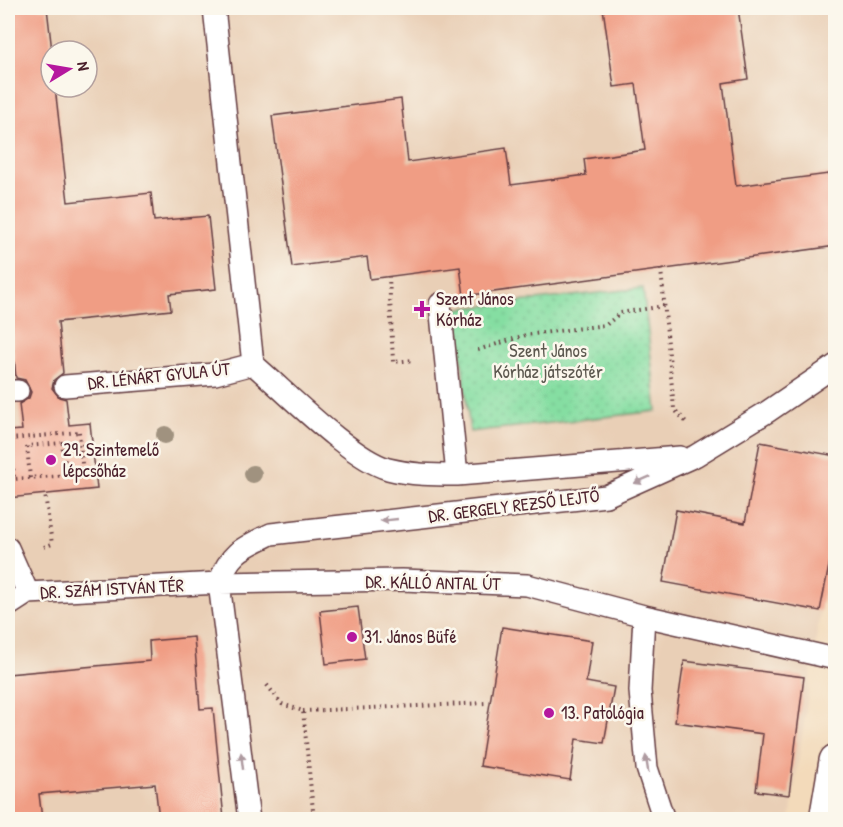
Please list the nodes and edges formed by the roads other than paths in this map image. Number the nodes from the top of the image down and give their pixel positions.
1 (214, 8) edge
2 (440, 304) dead end
3 (254, 364) junction
4 (836, 365) edge
5 (65, 386) dead end
6 (703, 451) junction
7 (457, 475) junction
8 (11, 554) edge
9 (219, 583) junction
10 (28, 593) junction
11 (8, 606) edge
12 (644, 616) junction
13 (836, 659) edge
14 (836, 761) edge
15 (249, 819) edge
16 (664, 819) edge
17 (826, 819) edge

1 - 3 lane
2 - 7 lane
3 - 5 lane, DR. LÉNÁRT GYULA ÚT
3 - 7 lane
4 - 6 lane, DR. GERGELY REZSŐ LEJTŐ
6 - 7 lane
6 -> 9 lane, DR. GERGELY REZSŐ LEJTŐ
8 - 10 lane
9 - 10 lane, DR. SZÁM ISTVÁN TÉR
9 - 12 lane, DR. KÁLLÓ ANTAL ÚT
15 -> 9 lane
10 - 11 lane, DR. SZÁM ISTVÁN TÉR
12 - 13 lane, DR. KÁLLÓ ANTAL ÚT
16 -> 12 lane
14 - 17 street

